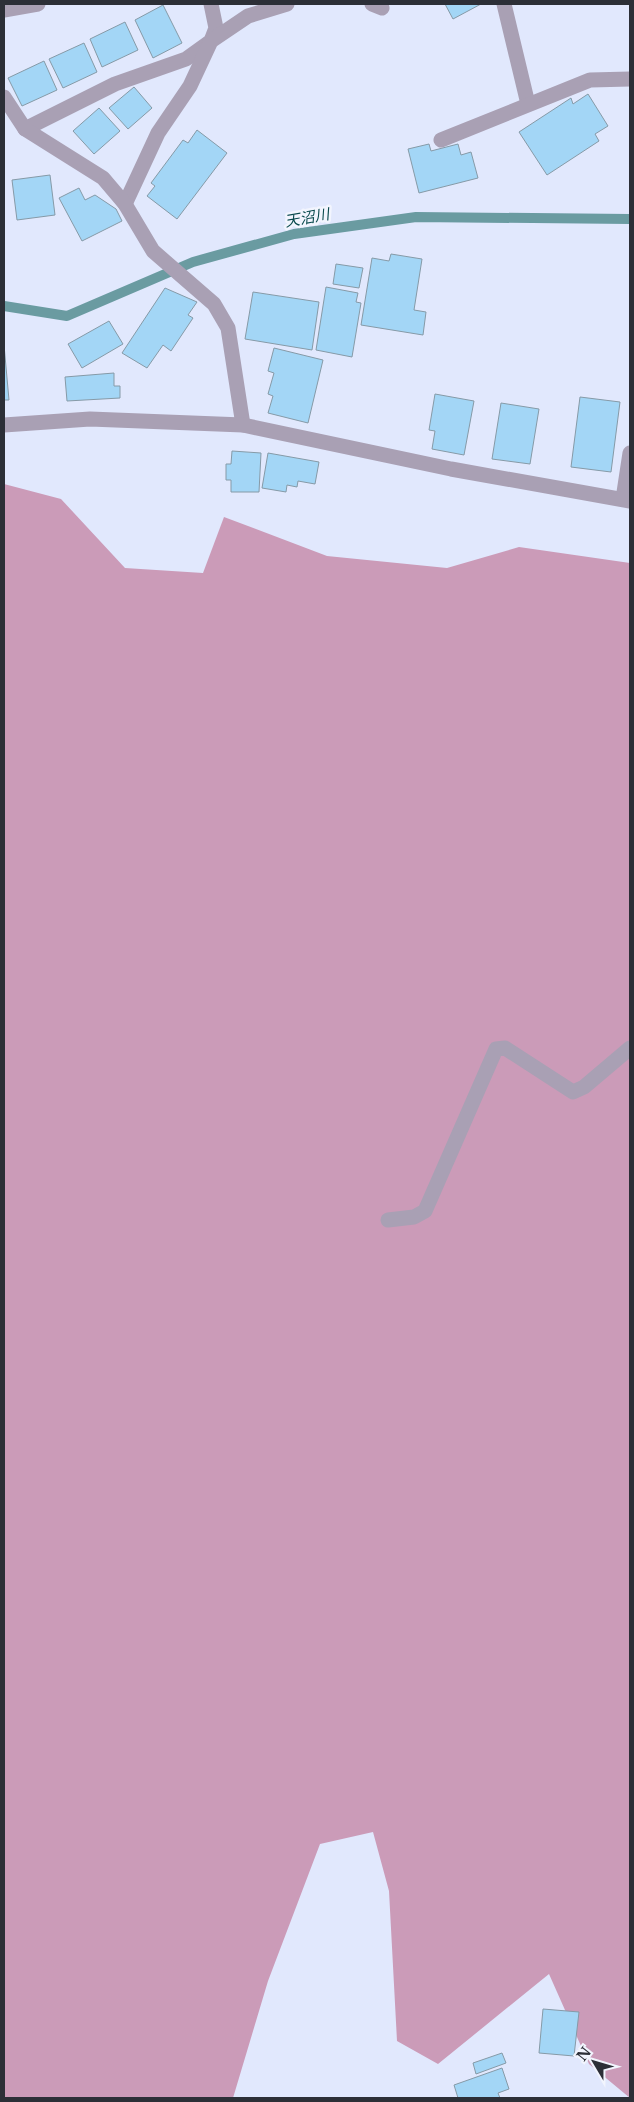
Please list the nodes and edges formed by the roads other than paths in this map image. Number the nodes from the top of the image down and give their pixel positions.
1 (38, 4) edge
2 (210, 4) edge
3 (287, 4) edge
4 (504, 4) edge
5 (4, 10) edge
6 (211, 41) junction
7 (630, 79) edge
8 (4, 97) edge
9 (528, 104) junction
10 (25, 129) junction
11 (441, 140) dead end
12 (125, 204) junction
13 (4, 425) edge
14 (243, 425) junction
15 (630, 453) edge
16 (626, 500) edge
17 (630, 1048) edge
18 (388, 1220) dead end

1 - 5 street
2 - 6 street
3 - 6 street
4 - 9 street
6 - 10 street
6 - 12 street
7 - 9 street
8 - 10 street
9 - 11 street
10 - 12 street
12 - 14 street
13 - 14 street
14 - 16 street
15 - 16 street
17 - 18 street

